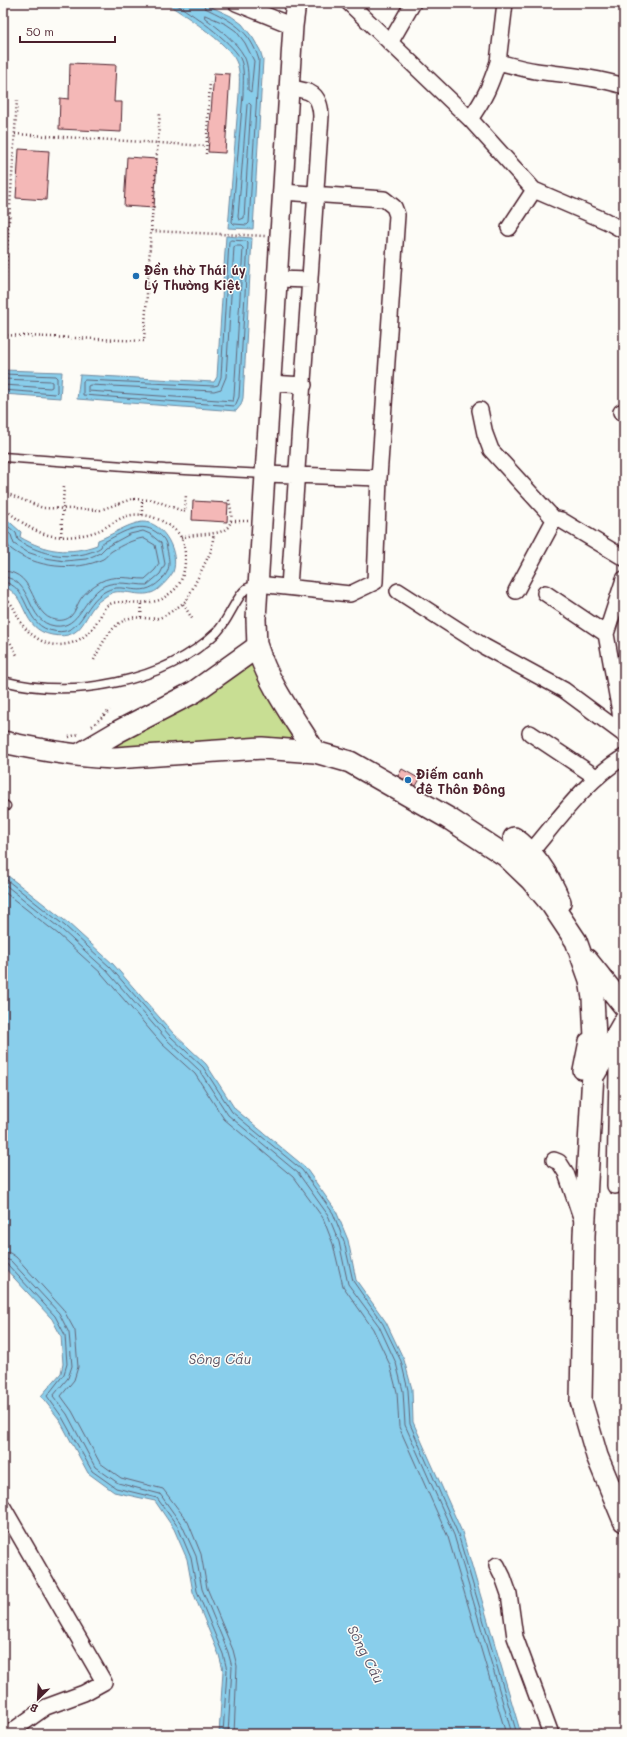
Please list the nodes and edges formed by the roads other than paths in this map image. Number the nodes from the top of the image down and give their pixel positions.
1 (236, 3) edge
2 (296, 3) edge
3 (349, 3) edge
4 (413, 3) edge
5 (505, 3) edge
6 (293, 26) junction
7 (390, 43) junction
8 (498, 62) junction
9 (624, 86) edge
10 (289, 88) junction
11 (470, 119) junction
12 (534, 190) junction
13 (282, 192) junction
14 (316, 195) junction
15 (509, 228) dead end
16 (624, 231) edge
17 (276, 279) junction
18 (310, 280) junction
19 (270, 383) junction
20 (304, 385) junction
21 (480, 410) dead end
22 (3, 457) edge
23 (265, 474) junction
24 (298, 475) junction
25 (379, 478) junction
26 (555, 520) junction
27 (624, 558) edge
28 (624, 579) edge
29 (258, 584) junction
30 (289, 587) junction
31 (398, 591) dead end
32 (516, 591) dead end
33 (545, 593) dead end
34 (606, 634) junction
35 (257, 647) junction
36 (3, 681) edge
37 (622, 711) edge
38 (530, 733) dead end
39 (623, 734) edge
40 (3, 742) edge
41 (315, 752) junction
42 (78, 755) junction
43 (624, 757) edge
44 (596, 777) junction
45 (514, 838) dead end
46 (530, 853) junction
47 (571, 933) junction
48 (582, 955) junction
49 (624, 1006) edge
50 (624, 1022) edge
51 (624, 1038) edge
52 (587, 1075) junction
53 (554, 1160) dead end
54 (615, 1186) dead end
55 (584, 1224) junction
56 (3, 1507) edge
57 (624, 1521) edge
58 (497, 1565) dead end
59 (8, 1734) edge
60 (551, 1734) edge

1 - 6 street
2 - 6 street
3 - 7 street
4 - 7 street
5 - 8 street
6 - 10 street
7 - 11 street
8 - 9 street
8 - 11 street
10 - 13 street
10 - 14 street
11 - 12 street
12 - 15 street
12 - 16 street
13 - 14 street
13 - 17 street
14 - 18 street
14 - 25 street
17 - 18 street
17 - 19 street
18 - 20 street
19 - 20 street
19 - 23 street
20 - 24 street
21 - 26 street
22 - 23 lane
23 - 24 street
23 - 29 street
24 - 25 street
24 - 30 street
25 - 30 street
26 - 27 street
26 - 32 street
28 - 34 street
29 - 30 street
29 - 35 street
29 - 36 lane
31 - 39 street
33 - 34 street
34 - 37 street
35 - 41 main road
35 - 42 main road
37 - 39 street
38 - 44 street
40 - 42 main road
41 - 42 main road
41 - 47 main road
43 - 44 street
44 - 46 street
45 - 46 main road
46 - 47 main road
47 - 48 main road
48 - 49 main road
48 - 52 main road
50 - 52 main road
51 - 54 street
52 - 55 main road
53 - 55 street
55 - 57 main road
56 - 59 street
58 - 60 street

